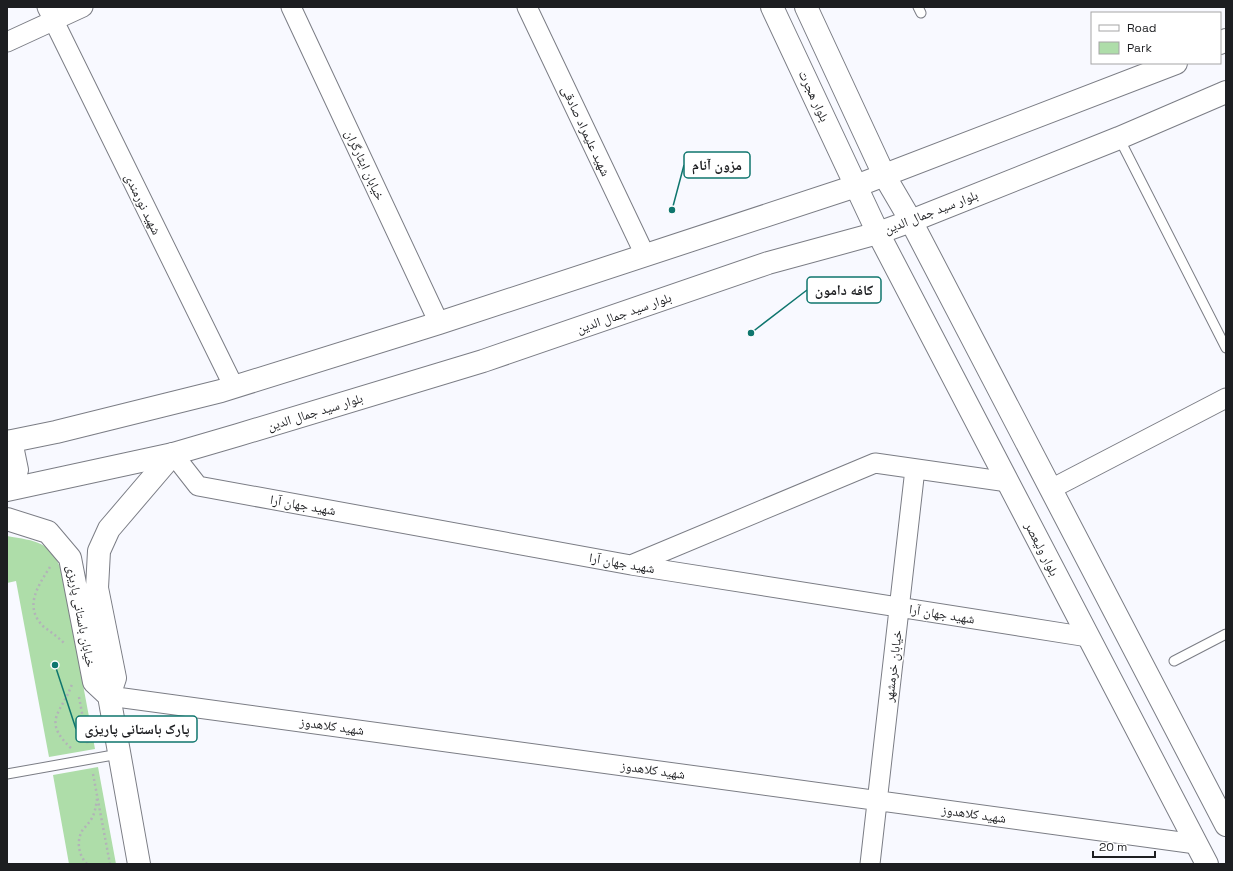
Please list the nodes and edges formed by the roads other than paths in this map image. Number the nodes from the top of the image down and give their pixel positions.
1 (83, 7) edge
2 (292, 7) edge
3 (527, 7) edge
4 (772, 7) edge
5 (806, 7) edge
6 (50, 14) edge
7 (7, 42) edge
8 (1173, 64) edge
9 (1226, 92) edge
10 (1119, 138) junction
11 (884, 175) junction
12 (856, 186) junction
13 (911, 221) junction
14 (878, 233) junction
15 (645, 255) junction
16 (438, 323) junction
17 (1226, 348) edge
18 (234, 387) junction
19 (1226, 398) edge
20 (9, 442) edge
21 (173, 454) junction
22 (915, 469) junction
23 (7, 475) edge
24 (1008, 482) junction
25 (1051, 489) junction
26 (7, 490) edge
27 (7, 519) edge
28 (631, 565) junction
29 (899, 607) junction
30 (1226, 634) edge
31 (1088, 637) junction
32 (1174, 661) dead end
33 (109, 696) junction
34 (119, 754) junction
35 (7, 774) edge
36 (877, 801) junction
37 (1226, 825) edge
38 (1196, 844) junction
39 (139, 864) edge
40 (870, 864) edge
41 (1207, 864) edge

1 - 6 street
2 - 16 street, خیابان ایثارگران
3 - 15 street, شهید علیمراد صادقی
4 - 12 main road, بلوار هجرت
5 - 11 main road
6 - 7 street
6 - 18 street, شهید نورمندی
8 - 11 main road
9 - 10 main road, بلوار سید جمال الدین
10 - 13 main road, بلوار سید جمال الدین
10 - 17 lane
11 - 12 main road
11 - 13 main road
12 - 14 main road, بلوار هجرت
12 - 15 main road
13 - 14 main road, بلوار سید جمال الدین
13 - 25 main road
14 - 21 main road, بلوار سید جمال الدین
14 - 24 main road, بلوار ولیعصر
15 - 16 main road
16 - 18 main road
18 - 20 main road
19 - 25 street
20 - 23 main road
21 - 26 main road, بلوار سید جمال الدین
21 - 28 street, شهید جهان آرا
21 - 33 main road, خیابان باستانی پاریزی
22 - 24 street
22 - 28 street
22 - 29 street, خیابان خرمشهر
24 - 31 main road, بلوار ولیعصر
25 - 37 main road
27 - 33 main road, خیابان باستانی پاریزی
28 - 29 street, شهید جهان آرا
29 - 31 street, شهید جهان آرا
29 - 36 street, خیابان خرمشهر
30 - 32 lane
31 - 38 main road, بلوار ولیعصر
33 - 34 main road, خیابان باستانی پاریزی
33 - 36 street, شهید کلاهدوز
34 - 35 lane
34 - 39 main road, خیابان باستانی پاریزی
36 - 38 street, شهید کلاهدوز
36 - 40 street, خیابان خرمشهر
38 - 41 main road, بلوار ولیعصر

